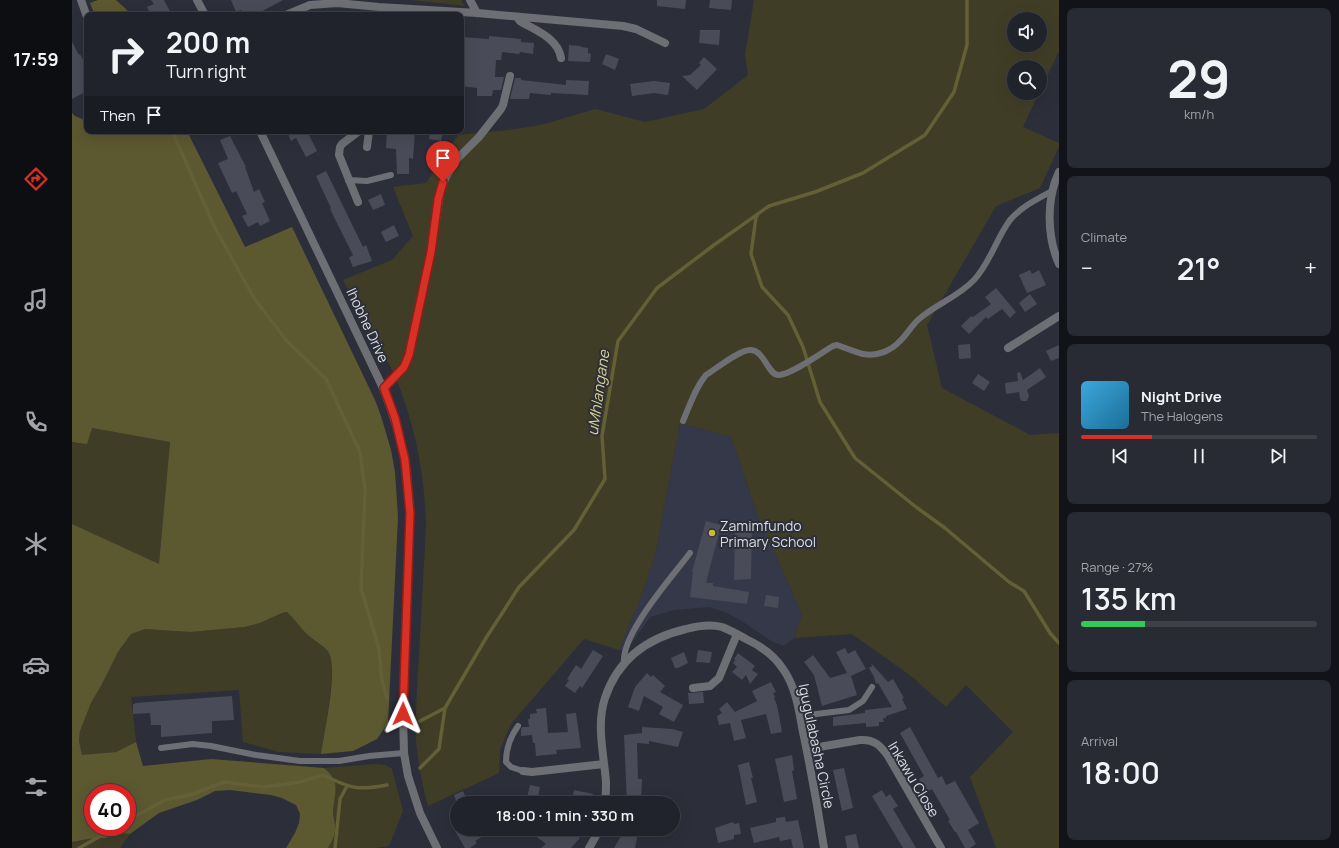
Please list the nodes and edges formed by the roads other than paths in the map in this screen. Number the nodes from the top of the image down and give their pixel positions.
1 (81, 0) edge
2 (197, 0) edge
3 (470, 0) edge
4 (309, 3) edge
5 (379, 11) edge
6 (85, 12) edge
7 (203, 12) edge
8 (292, 12) edge
9 (428, 12) edge
10 (464, 13) edge
11 (477, 13) junction
12 (517, 17) junction
13 (665, 43) dead end
14 (562, 58) dead end
15 (510, 76) dead end
16 (261, 134) edge
17 (355, 134) edge
18 (368, 134) edge
19 (367, 147) dead end
20 (1059, 172) edge
21 (391, 176) dead end
22 (348, 180) junction
23 (1052, 191) junction
24 (358, 202) dead end
25 (1059, 264) edge
26 (1059, 316) edge
27 (1008, 348) dead end
28 (384, 388) junction
29 (683, 420) dead end
30 (690, 553) dead end
31 (737, 634) junction
32 (624, 663) junction
33 (872, 687) dead end
34 (693, 688) dead end
35 (800, 716) junction
36 (518, 726) dead end
37 (161, 748) dead end
38 (807, 750) junction
39 (404, 753) junction
40 (604, 764) junction
41 (523, 772) joint
42 (605, 796) edge
43 (596, 836) edge
44 (437, 848) edge
45 (589, 848) edge
46 (824, 848) edge
47 (941, 848) edge

1 - 6 street
2 - 7 street
3 - 11 street
4 - 5 street
4 - 8 street
5 - 9 street
10 - 11 street
11 - 12 street
12 - 13 street
12 - 14 street
15 - 28 street
16 - 28 street, Ihobhe Drive
17 - 22 street
18 - 19 street
20 - 23 street
21 - 22 lane
22 - 24 street
23 - 25 street
23 - 29 lane
26 - 27 street
28 - 39 street, Ihobhe Drive
30 - 32 lane
31 - 32 street, Igugulabasha Circle
31 - 34 street
31 - 35 street, Igugulabasha Circle
32 - 40 street, Igugulabasha Circle
33 - 35 lane
35 - 38 street, Igugulabasha Circle
36 - 41 lane
37 - 39 lane
38 - 46 street, Igugulabasha Circle
38 - 47 street, Inkawu Close
39 - 44 street, Ihobhe Drive
40 - 41 street
40 - 42 street, Igugulabasha Circle
43 - 45 street

